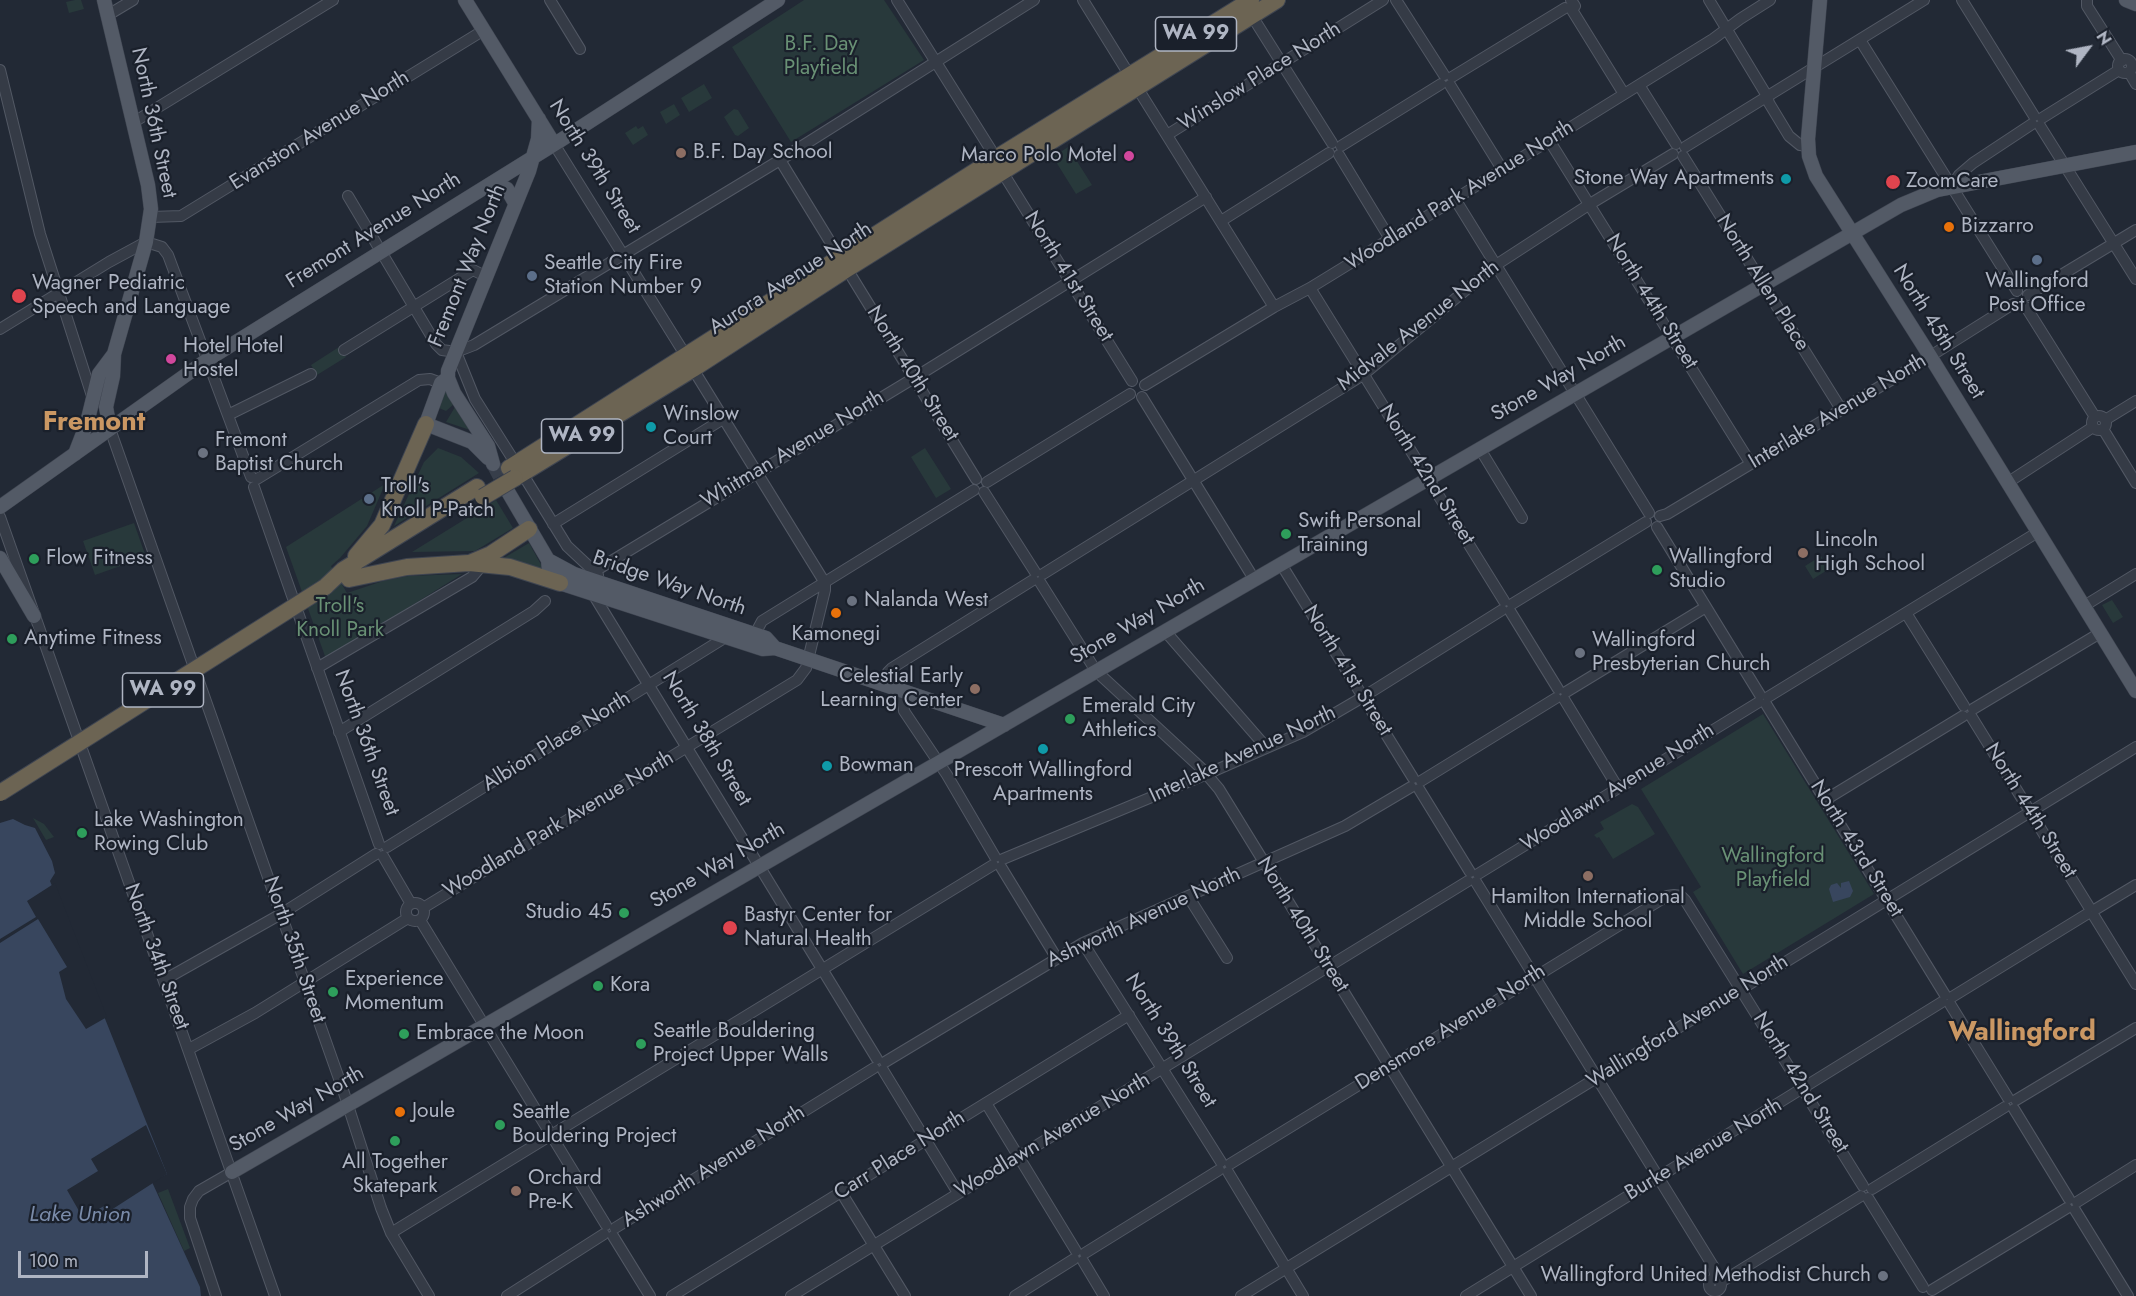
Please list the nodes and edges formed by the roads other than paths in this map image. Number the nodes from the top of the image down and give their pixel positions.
1 (104, 0) edge
2 (132, 0) edge
3 (333, 0) edge
4 (465, 0) edge
5 (778, 0) edge
6 (897, 0) edge
7 (1034, 0) edge
8 (1083, 0) edge
9 (1277, 0) edge
10 (1383, 0) edge
11 (1396, 0) edge
12 (1708, 0) edge
13 (1770, 0) edge
14 (1820, 0) edge
15 (1924, 0) edge
16 (1962, 0) edge
17 (2087, 0) edge
18 (2126, 0) edge
19 (556, 2) edge
20 (1570, 3) edge
21 (2136, 4) edge
22 (1246, 5) edge
23 (108, 15) junction
24 (1726, 29) junction
25 (484, 30) junction
26 (1860, 40) junction
27 (580, 49) dead end
28 (936, 61) junction
29 (1281, 63) junction
30 (2127, 65) edge
31 (1815, 67) junction
32 (0, 70) edge
33 (1447, 80) junction
34 (1134, 82) junction
35 (2136, 84) edge
36 (1639, 85) junction
37 (1624, 94) junction
38 (1767, 96) junction
39 (538, 119) junction
40 (2037, 121) junction
41 (134, 122) junction
42 (1167, 135) junction
43 (1550, 140) junction
44 (554, 144) junction
45 (1808, 146) junction
46 (1335, 149) junction
47 (1679, 150) junction
48 (2136, 152) edge
49 (533, 157) junction
50 (780, 160) junction
51 (999, 165) junction
52 (2065, 166) junction
53 (1502, 169) junction
54 (486, 187) junction
55 (1951, 187) junction
56 (348, 196) dead end
57 (1206, 197) junction
58 (1455, 199) junction
59 (515, 203) junction
60 (1590, 204) junction
61 (151, 218) junction
62 (1221, 221) junction
63 (2136, 230) edge
64 (1852, 234) junction
65 (1390, 239) junction
66 (146, 243) junction
67 (2113, 244) junction
68 (381, 251) junction
69 (623, 254) junction
70 (844, 263) junction
71 (1496, 265) junction
72 (485, 276) junction
73 (2136, 279) edge
74 (1070, 281) junction
75 (1764, 285) junction
76 (1310, 288) junction
77 (2016, 291) junction
78 (59, 292) junction
79 (2028, 295) junction
80 (2013, 304) junction
81 (414, 307) junction
82 (1274, 307) junction
83 (2026, 307) junction
84 (0, 329) edge
85 (1673, 337) junction
86 (344, 350) dead end
87 (456, 352) junction
88 (114, 354) junction
89 (1930, 356) junction
90 (207, 360) junction
91 (689, 363) junction
92 (311, 374) dead end
93 (1363, 375) junction
94 (914, 378) junction
95 (445, 381) junction
96 (1132, 381) junction
97 (1145, 385) junction
98 (1130, 394) junction
99 (1575, 394) junction
100 (1142, 397) junction
101 (93, 400) junction
102 (2136, 401) edge
103 (1841, 409) junction
104 (228, 415) junction
105 (723, 420) junction
106 (2099, 423) junction
107 (426, 424) junction
108 (110, 429) junction
109 (1480, 449) junction
110 (75, 454) junction
111 (1751, 464) junction
112 (510, 473) junction
113 (756, 473) junction
114 (1428, 479) junction
115 (1194, 480) junction
116 (254, 481) junction
117 (2007, 483) junction
118 (2136, 483) edge
119 (980, 486) junction
120 (0, 507) edge
121 (0, 517) edge
122 (1522, 518) dead end
123 (1647, 518) junction
124 (1659, 521) junction
125 (554, 524) junction
126 (529, 529) junction
127 (2038, 532) junction
128 (0, 558) edge
129 (549, 560) junction
130 (476, 564) junction
131 (1281, 564) junction
132 (595, 571) junction
133 (2136, 574) edge
134 (346, 575) junction
135 (1038, 577) junction
136 (1254, 579) junction
137 (560, 583) junction
138 (825, 583) junction
139 (598, 588) junction
140 (545, 601) dead end
141 (1507, 606) junction
142 (2084, 606) junction
143 (1706, 607) junction
144 (296, 611) junction
145 (1906, 613) junction
146 (34, 616) junction
147 (1165, 631) junction
148 (2100, 633) junction
149 (754, 634) junction
150 (726, 637) junction
151 (775, 648) junction
152 (808, 659) junction
153 (316, 668) junction
154 (1096, 670) junction
155 (196, 674) junction
156 (884, 684) junction
157 (648, 685) junction
158 (902, 690) junction
159 (2136, 691) edge
160 (1561, 695) junction
161 (1362, 697) junction
162 (1763, 700) junction
163 (1967, 712) junction
164 (1004, 725) junction
165 (339, 732) junction
166 (82, 747) junction
167 (687, 747) junction
168 (1266, 747) junction
169 (2136, 747) edge
170 (938, 763) junction
171 (1207, 774) junction
172 (1416, 784) junction
173 (1618, 788) junction
174 (0, 793) edge
175 (1825, 800) junction
176 (2031, 812) junction
177 (381, 850) junction
178 (998, 862) junction
179 (1263, 862) junction
180 (759, 867) junction
181 (1473, 877) junction
182 (2136, 885) edge
183 (1674, 894) joint
184 (1188, 896) junction
185 (1887, 900) junction
186 (411, 904) junction
187 (423, 908) junction
188 (2092, 911) junction
189 (281, 914) junction
190 (408, 918) junction
191 (420, 920) junction
192 (1083, 943) junction
193 (1056, 957) junction
194 (1227, 958) dead end
195 (1328, 967) junction
196 (822, 970) junction
197 (1534, 977) junction
198 (164, 980) junction
199 (305, 982) junction
200 (2136, 984) edge
201 (1741, 989) junction
202 (1947, 1000) junction
203 (1129, 1015) junction
204 (484, 1026) junction
205 (2136, 1028) edge
206 (189, 1049) junction
207 (880, 1065) junction
208 (1389, 1066) junction
209 (1162, 1069) junction
210 (1596, 1078) junction
211 (1803, 1089) junction
212 (986, 1102) junction
213 (2011, 1104) junction
214 (347, 1105) junction
215 (551, 1135) junction
216 (926, 1140) junction
217 (1019, 1156) junction
218 (2136, 1165) edge
219 (1224, 1167) junction
220 (1451, 1167) junction
221 (231, 1172) junction
222 (1658, 1178) junction
223 (841, 1192) junction
224 (1866, 1192) junction
225 (958, 1193) junction
226 (2072, 1205) junction
227 (610, 1230) junction
228 (391, 1233) junction
229 (874, 1246) junction
230 (1079, 1256) junction
231 (1513, 1267) junction
232 (1286, 1268) junction
233 (1716, 1287) edge
234 (1927, 1292) edge
235 (216, 1296) edge
236 (276, 1296) edge
237 (429, 1296) edge
238 (507, 1296) edge
239 (650, 1296) edge
240 (672, 1296) edge
241 (791, 1296) edge
242 (905, 1296) edge
243 (1015, 1296) edge
244 (1104, 1296) edge
245 (1241, 1296) edge
246 (1303, 1296) edge
247 (1466, 1296) edge
248 (1531, 1296) edge
249 (1699, 1296) edge
250 (2128, 1296) edge

1 - 23 main road, North 36th Street
2 - 23 street
3 - 41 street
4 - 25 main road, North 39th Street
5 - 44 main road, Fremont Avenue North
6 - 28 street, North 41st Street
7 - 28 street
8 - 34 street
9 - 22 highway, Aurora Avenue North / WA 99
10 - 29 street, Winslow Place North
11 - 33 street
12 - 24 street
13 - 24 street, Woodland Park Avenue North
14 - 31 main road, North 45th Street
15 - 26 street, Midvale Avenue North
16 - 40 street
17 - 30 street
18 - 21 main road
19 - 27 street
20 - 33 street
20 - 37 street
22 - 29 street
22 - 34 highway, Aurora Avenue North / WA 99
23 - 41 main road, North 36th Street
24 - 36 street, Woodland Park Avenue North
24 - 38 street
25 - 39 main road, North 39th Street
25 - 61 street, Evanston Avenue North
26 - 31 street, Midvale Avenue North
26 - 55 street
28 - 50 street
28 - 51 street, North 41st Street
29 - 42 street, Winslow Place North
29 - 46 street
30 - 35 street
30 - 40 street
31 - 38 street, Midvale Avenue North
31 - 45 main road, North 45th Street
32 - 78 street
33 - 46 street
33 - 53 street
34 - 42 street
34 - 51 highway, Aurora Avenue North / WA 99
36 - 37 street, Woodland Park Avenue North
36 - 47 street, North Allen Place
37 - 43 street, Woodland Park Avenue North
38 - 45 street
38 - 47 street, Midvale Avenue North
39 - 44 main road, North 39th Street
39 - 49 main road, Fremont Way North
40 - 52 street
40 - 55 street
41 - 61 main road, North 36th Street
42 - 57 street
43 - 53 street, Woodland Park Avenue North
43 - 60 street, North 44th Street
44 - 49 main road, Fremont Avenue North
44 - 69 street, North 39th Street
45 - 64 main road, North 45th Street
46 - 62 street
46 - 65 street
47 - 60 street, Midvale Avenue North
47 - 75 street, North Allen Place
48 - 52 main road, Stone Way North
49 - 54 main road, Fremont Avenue North
49 - 59 main road, Fremont Way North
50 - 69 street
50 - 70 street, North 40th Street
51 - 70 highway, Aurora Avenue North / WA 99
51 - 74 street, North 41st Street
52 - 55 main road, Stone Way North
52 - 67 street
53 - 58 street, Woodland Park Avenue North
54 - 59 main road
54 - 68 main road, Fremont Avenue North
55 - 64 main road, Stone Way North
55 - 77 street
56 - 68 street
57 - 62 street
57 - 74 street, Whitman Avenue North
58 - 65 street, Woodland Park Avenue North
58 - 71 street
59 - 72 main road, Fremont Way North
60 - 71 street, Midvale Avenue North
60 - 85 street, North 44th Street
61 - 66 main road, North 36th Street
62 - 82 street
63 - 67 street
64 - 75 main road, Stone Way North
64 - 89 main road, North 45th Street
65 - 76 street, Woodland Park Avenue North
66 - 78 street
66 - 88 main road
66 - 90 street, North 36th Street
67 - 73 street
67 - 79 street
68 - 81 street
68 - 90 main road, Fremont Avenue North
69 - 87 street
69 - 91 street, North 39th Street
70 - 91 highway, Aurora Avenue North / WA 99
70 - 94 street, North 40th Street
71 - 93 street, Midvale Avenue North
71 - 99 street
72 - 81 street
72 - 87 main road, Fremont Way North
74 - 94 street, Whitman Avenue North
74 - 96 street, North 41st Street
75 - 85 main road, Stone Way North
75 - 103 street, North Allen Place
76 - 82 street, Woodland Park Avenue North
76 - 93 street, North 42nd Street
77 - 79 street
77 - 80 street
78 - 84 street
78 - 101 street
79 - 83 street
80 - 83 street
80 - 89 street, Interlake Avenue North
81 - 86 street
81 - 87 street
82 - 97 street, Woodland Park Avenue North
83 - 106 street
85 - 99 main road, Stone Way North
85 - 111 street, North 44th Street
87 - 95 main road, Fremont Way North
87 - 112 street, North 38th Street
88 - 101 main road
88 - 108 main road
89 - 103 street, Interlake Avenue North
89 - 117 main road, North 45th Street
90 - 104 street, North 36th Street
90 - 108 main road, Fremont Avenue North
91 - 105 street, North 39th Street
91 - 112 highway, Aurora Avenue North / WA 99
92 - 104 street
93 - 114 street, North 42nd Street
93 - 115 street, Midvale Avenue North
94 - 113 street, Whitman Avenue North
94 - 119 street, North 40th Street
95 - 107 main road, Fremont Way North
95 - 112 main road, North 38th Street
95 - 116 street
96 - 97 street
96 - 98 street
97 - 100 street
98 - 100 street
98 - 119 street
99 - 109 main road, Stone Way North
99 - 123 street
100 - 115 street
101 - 110 main road
102 - 106 street
103 - 111 street, Interlake Avenue North
104 - 116 street, North 36th Street
105 - 113 street, North 39th Street
105 - 125 street
106 - 117 street
106 - 118 street
107 - 112 main road, North 38th Street
107 - 134 highway
108 - 110 main road, Fremont Avenue North
108 - 155 street, North 35th Street
109 - 114 main road, Stone Way North
109 - 122 street
110 - 120 main road, Fremont Avenue North
111 - 124 street, Interlake Avenue North
112 - 125 street, North 38th Street
112 - 126 main road, North 38th Street
112 - 134 highway, Aurora Avenue North / WA 99, bridge
113 - 132 street, Whitman Avenue North
113 - 138 street, North 39th Street
114 - 131 main road, Stone Way North
114 - 141 street, North 42nd Street
115 - 135 street, Midvale Avenue North
115 - 136 street
116 - 144 street, North 36th Street
117 - 127 main road, North 45th Street
119 - 135 street, North 40th Street
119 - 138 street
121 - 146 street, North 34th Street
123 - 124 street
123 - 141 street, Interlake Avenue North
124 - 143 street, North 43rd Street
125 - 132 street, North 38th Street
126 - 129 main road, North 38th Street
126 - 130 highway
127 - 142 main road, North 45th Street
127 - 145 street, Woodlawn Avenue North
128 - 146 main road
129 - 137 main road, North 38th Street
129 - 139 main road, Bridge Way North
130 - 134 highway
130 - 137 highway
130 - 153 street
131 - 136 main road, Stone Way North
131 - 161 street, North 41st Street
132 - 139 street, North 38th Street
133 - 142 street
134 - 174 highway, Aurora Avenue North / WA 99, bridge
135 - 154 street, North 40th Street
135 - 156 street, Midvale Avenue North
136 - 147 main road, Stone Way North
137 - 139 main road, Bridge Way North
138 - 149 street
138 - 152 street
139 - 149 main road, Bridge Way North
139 - 150 main road, Bridge Way North
139 - 157 street, North 38th Street
140 - 165 street
141 - 160 street, North 42nd Street
141 - 161 street, Interlake Avenue North
142 - 148 main road, North 45th Street
143 - 160 street, Ashworth Avenue North
143 - 162 street, North 43rd Street
144 - 153 street, North 36th Street
144 - 155 street
145 - 162 street, Woodlawn Avenue North
145 - 163 street, North 44th Street
146 - 166 street, North 34th Street
147 - 154 main road, Stone Way North
147 - 168 street
148 - 159 main road, North 45th Street
148 - 163 street
149 - 151 main road, Bridge Way North
150 - 151 main road, Bridge Way North
150 - 157 street, Albion Place North
151 - 152 main road, Bridge Way North
152 - 156 main road, Bridge Way North
152 - 167 street, Woodland Park Avenue North
153 - 165 street, North 36th Street
154 - 164 main road, Stone Way North
154 - 171 street, North 40th Street
155 - 166 street
155 - 189 street, North 35th Street
156 - 158 main road, Bridge Way North
157 - 167 street, North 38th Street
157 - 177 street, Albion Place North
158 - 164 main road, Bridge Way North
158 - 170 street
160 - 172 street, Ashworth Avenue North
160 - 173 street, North 42nd Street
161 - 168 street, Interlake Avenue North
161 - 172 street, North 41st Street
162 - 173 street, Woodlawn Avenue North
162 - 175 street, North 43rd Street
163 - 175 street
163 - 176 street, North 44th Street
164 - 170 main road, Stone Way North
165 - 177 street, North 36th Street
166 - 198 street, North 34th Street
167 - 180 street, North 38th Street
167 - 187 street, Woodland Park Avenue North
168 - 171 street, Interlake Avenue North
169 - 176 street, Wallingford Avenue North
170 - 178 street
170 - 180 main road, Stone Way North
171 - 178 street, Interlake Avenue North
171 - 179 street, North 40th Street
172 - 179 street, Ashworth Avenue North
172 - 181 street, North 41st Street
173 - 181 street, Woodlawn Avenue North
175 - 185 street, North 43rd Street
176 - 185 street, Wallingford Avenue North
176 - 188 street, North 44th Street
177 - 186 street, North 36th Street
177 - 189 street, Albion Place North
178 - 193 street
178 - 196 street, Interlake Avenue North
179 - 184 street, Ashworth Avenue North
179 - 195 street, North 40th Street
180 - 196 street, North 38th Street
180 - 204 main road, Stone Way North
181 - 195 street, Woodlawn Avenue North
181 - 197 street, North 41st Street
182 - 188 street, Burke Avenue North
183 - 197 street, Densmore Avenue North
183 - 201 street, North 42nd Street
184 - 192 street, Ashworth Avenue North
184 - 194 street
185 - 201 street, Wallingford Avenue North
185 - 202 street, North 43rd Street
186 - 187 street
186 - 190 street
187 - 191 street
188 - 200 street, North 44th Street
188 - 202 street, Burke Avenue North
189 - 198 street, Albion Place North
189 - 199 street, North 35th Street
190 - 191 street
190 - 199 street
191 - 204 street
192 - 193 street, Ashworth Avenue North
192 - 203 street, North 39th Street
193 - 207 street, Ashworth Avenue North
195 - 208 street, North 40th Street
195 - 209 street, Woodlawn Avenue North
196 - 207 street, North 38th Street
196 - 215 street, Interlake Avenue North
197 - 208 street, Densmore Avenue North
197 - 210 street, North 41st Street
198 - 206 street, North 34th Street
199 - 206 street
199 - 214 street, North 35th Street
201 - 210 street, Wallingford Avenue North
201 - 211 street, North 42nd Street
202 - 211 street, Burke Avenue North
202 - 213 street, North 43rd Street
203 - 209 street, North 39th Street
203 - 212 street, Carr Place North
204 - 214 main road, Stone Way North
204 - 215 street
205 - 213 street
206 - 221 street, North 34th Street
207 - 216 street, North 38th Street
207 - 227 street, Ashworth Avenue North
208 - 219 street, Densmore Avenue North
208 - 220 street, North 40th Street
209 - 217 street, Woodlawn Avenue North
209 - 219 street, North 39th Street
210 - 220 street, Wallingford Avenue North
210 - 222 street, North 41st Street
211 - 222 street, Burke Avenue North
211 - 224 street, North 42nd Street
212 - 216 street, Carr Place North
212 - 217 street
213 - 224 street
213 - 226 street, North 43rd Street
214 - 221 main road, Stone Way North
214 - 228 street, North 35th Street
215 - 227 street
215 - 228 street, Interlake Avenue North
216 - 223 street, Carr Place North
216 - 225 street, North 38th Street
217 - 225 street, Woodlawn Avenue North
217 - 230 street
218 - 226 street
219 - 230 street, Densmore Avenue North
219 - 232 street, North 39th Street
220 - 231 street, North 40th Street
220 - 232 street, Wallingford Avenue North
221 - 235 street, Stone Way North
221 - 236 street, North 34th Street
222 - 231 street, Burke Avenue North
222 - 233 street, North 41st Street
223 - 229 street
223 - 240 street, Carr Place North
224 - 233 street
224 - 234 street, North 42nd Street
225 - 229 street, Woodlawn Avenue North
226 - 234 street
226 - 250 street, North 43rd Street
227 - 238 street, Ashworth Avenue North
227 - 239 street
228 - 237 street, North 35th Street
229 - 241 street, Woodlawn Avenue North
229 - 242 street
230 - 243 street, Densmore Avenue North
230 - 244 street
231 - 247 street, Burke Avenue North
231 - 248 street, North 40th Street
232 - 245 street, Wallingford Avenue North
232 - 246 street, North 39th Street
233 - 249 street

